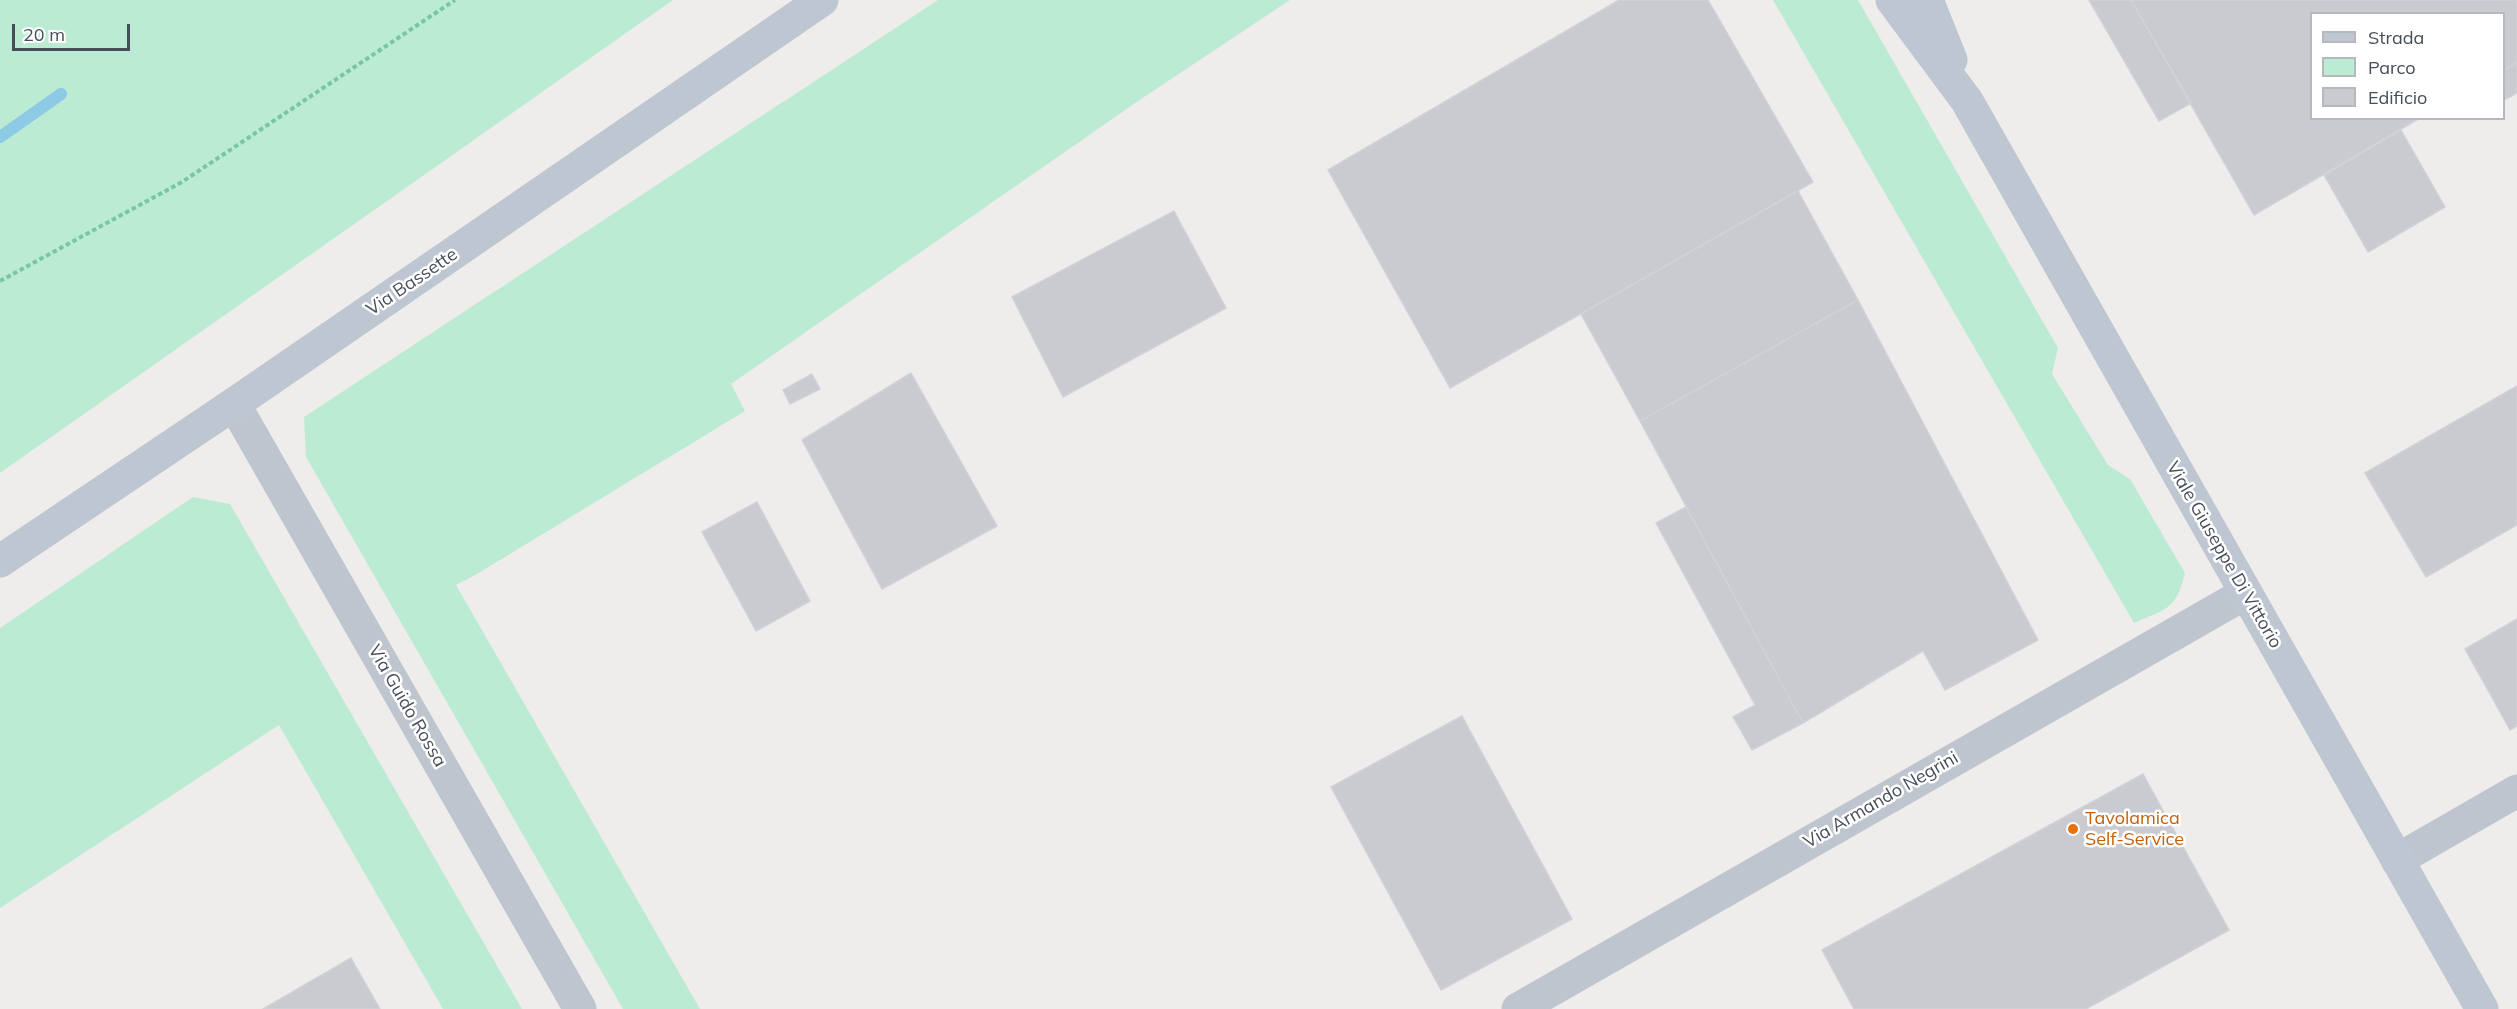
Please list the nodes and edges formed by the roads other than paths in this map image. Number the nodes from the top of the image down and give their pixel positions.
1 (822, 0) edge
2 (1892, 0) edge
3 (1927, 0) edge
4 (1967, 101) junction
5 (234, 404) junction
6 (0, 561) edge
7 (2246, 593) junction
8 (2517, 791) edge
9 (2397, 860) junction
10 (580, 1009) edge
11 (1518, 1009) edge
12 (2482, 1009) edge

1 - 5 main road, Via Bassette
2 - 4 main road, Viale Giuseppe Di Vittorio
3 - 4 main road, Viale Giuseppe Di Vittorio
4 - 7 main road, Viale Giuseppe Di Vittorio
5 - 6 main road, Via Bassette
5 - 10 street, Via Guido Rossa
7 - 9 main road, Viale Giuseppe Di Vittorio
7 - 11 street, Via Armando Negrini
8 - 9 street
9 - 12 main road, Viale Giuseppe Di Vittorio

